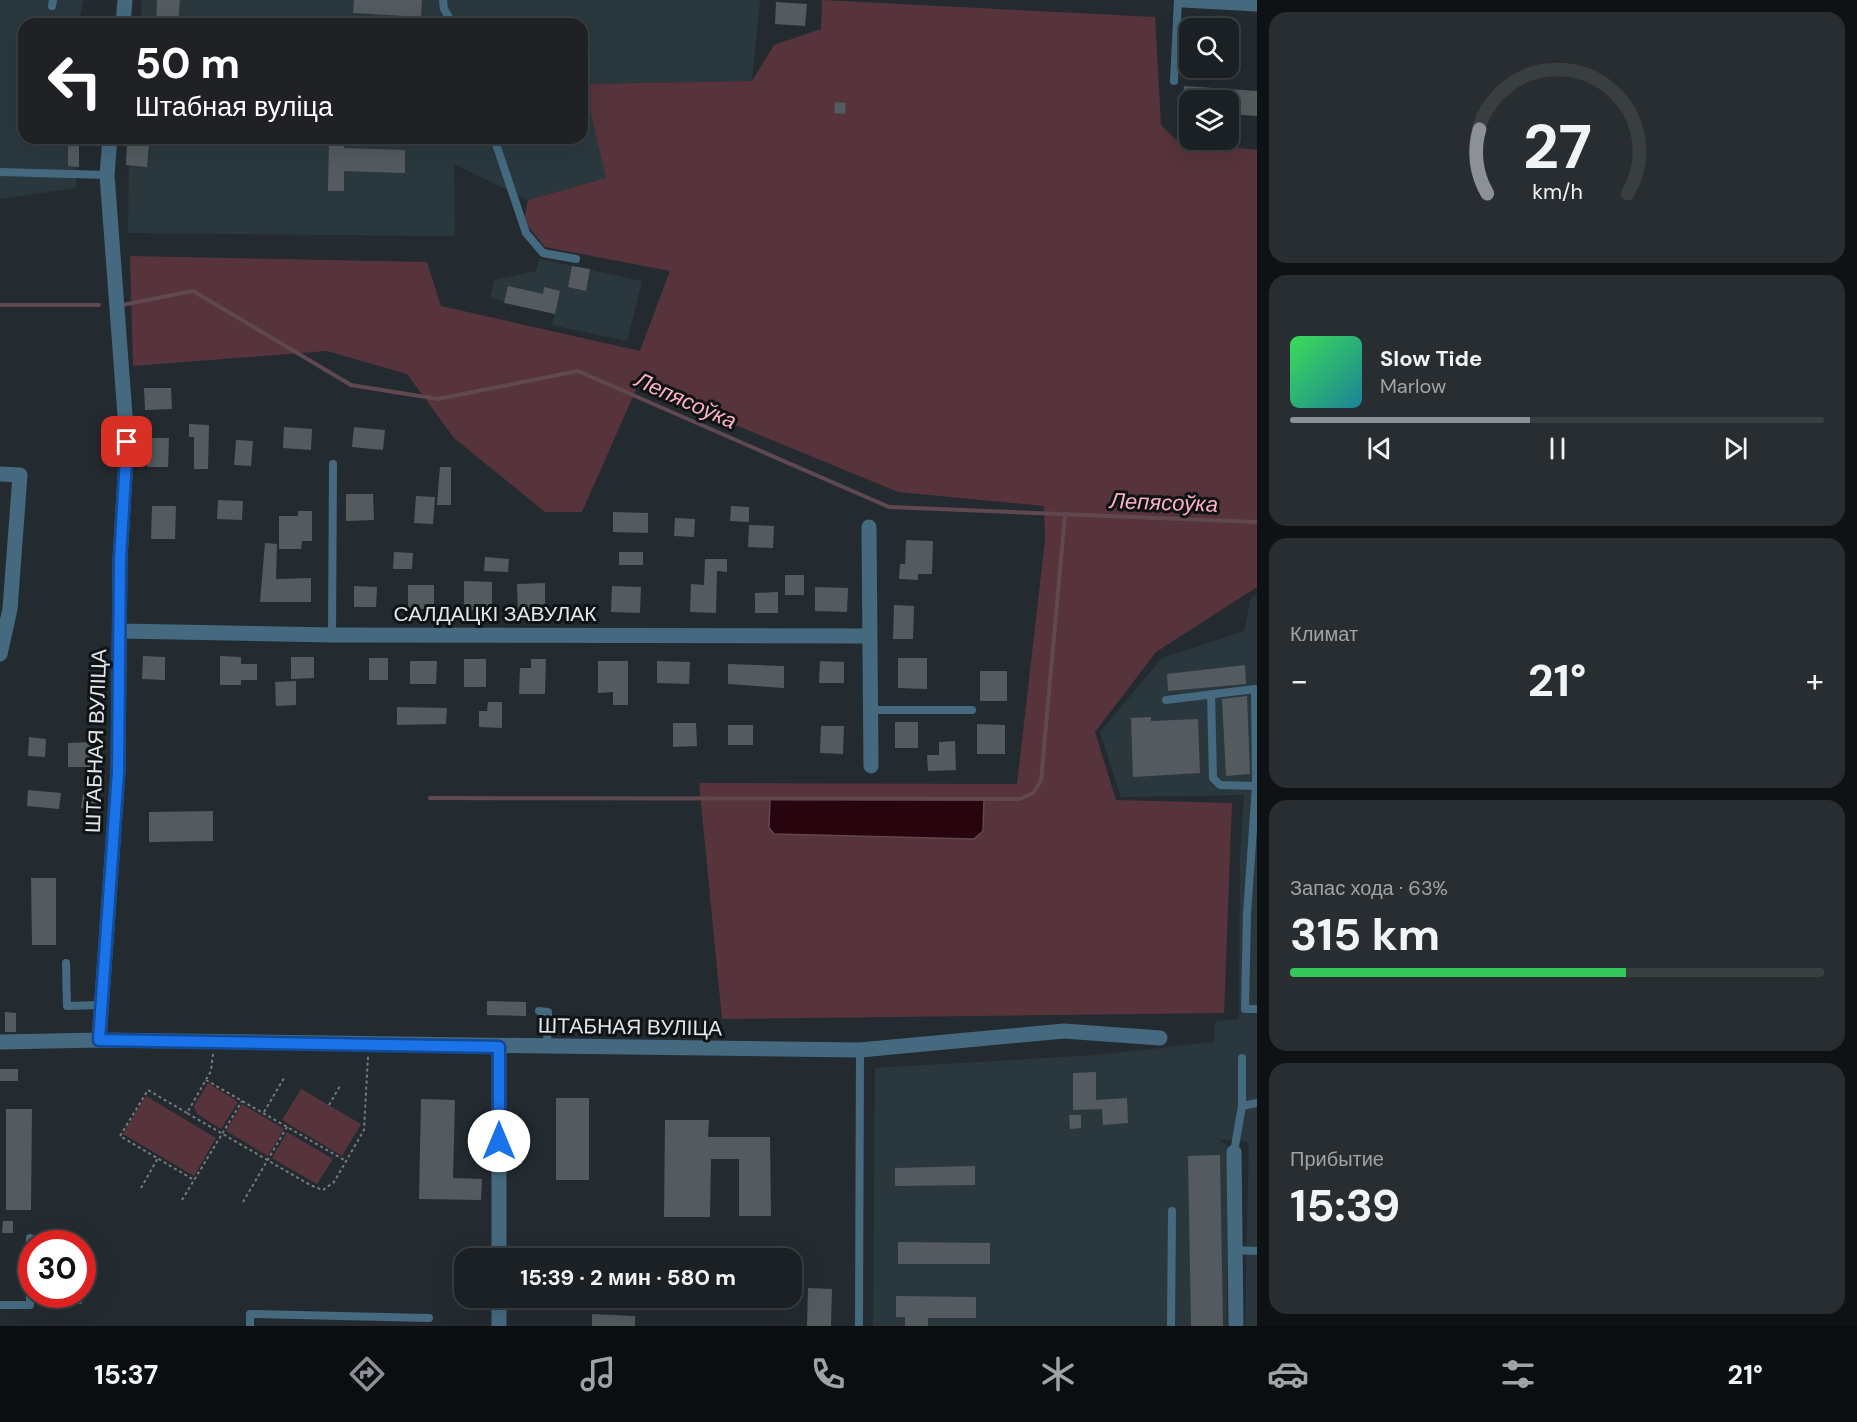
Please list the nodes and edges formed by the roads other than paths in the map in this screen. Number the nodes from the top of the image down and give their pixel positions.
1 (126, 0) edge
2 (443, 0) edge
3 (1178, 0) edge
4 (1183, 0) edge
5 (1257, 4) edge
6 (124, 18) edge
7 (449, 18) edge
8 (1174, 81) dead end
9 (110, 144) edge
10 (496, 144) edge
11 (0, 172) edge
12 (107, 175) junction
13 (576, 259) dead end
14 (333, 464) dead end
15 (0, 474) edge
16 (869, 527) dead end
17 (120, 631) junction
18 (332, 635) junction
19 (870, 636) junction
20 (0, 654) edge
21 (1211, 694) junction
22 (1166, 700) dead end
23 (870, 710) junction
24 (972, 710) dead end
25 (871, 766) dead end
26 (1256, 786) edge
27 (66, 963) dead end
28 (101, 1005) junction
29 (1257, 1009) edge
30 (539, 1011) dead end
31 (1160, 1038) dead end
32 (99, 1040) junction
33 (0, 1042) edge
34 (499, 1047) junction
35 (547, 1047) junction
36 (860, 1050) junction
37 (1242, 1058) dead end
38 (1257, 1103) edge
39 (1242, 1106) junction
40 (1234, 1152) joint
41 (1172, 1211) dead end
42 (499, 1248) edge
43 (1235, 1250) junction
44 (1257, 1251) edge
45 (0, 1305) edge
46 (18, 1305) edge
47 (499, 1308) edge
48 (429, 1317) dead end
49 (250, 1326) edge
50 (499, 1326) edge
51 (860, 1326) edge
52 (1171, 1326) edge
53 (1236, 1326) edge

1 - 6 street
2 - 7 lane
3 - 8 lane
4 - 5 street
9 - 12 street, ШТАБНАЯ ВУЛІЦА
10 - 13 lane
11 - 12 lane
12 - 17 street, ШТАБНАЯ ВУЛІЦА
14 - 18 lane
15 - 20 street
16 - 19 street
17 - 18 street, САЛДАЦКІ ЗАВУЛАК
17 - 28 street, ШТАБНАЯ ВУЛІЦА
18 - 19 street, САЛДАЦКІ ЗАВУЛАК
19 - 23 street
21 - 22 lane
21 - 26 lane
21 - 26 lane
23 - 24 lane
23 - 25 street
26 - 29 lane
27 - 28 lane
28 - 32 street, ШТАБНАЯ ВУЛІЦА
30 - 35 lane
31 - 36 street, ШТАБНАЯ ВУЛІЦА
32 - 33 street, ШТАБНАЯ ВУЛІЦА
32 - 34 street, ШТАБНАЯ ВУЛІЦА
34 - 35 street, ШТАБНАЯ ВУЛІЦА
34 - 42 street
35 - 36 street, ШТАБНАЯ ВУЛІЦА
36 - 51 lane
37 - 39 lane
38 - 39 lane
39 - 40 lane
40 - 43 street
41 - 52 lane
43 - 44 lane
43 - 53 street
45 - 46 lane
47 - 50 street
48 - 49 lane

